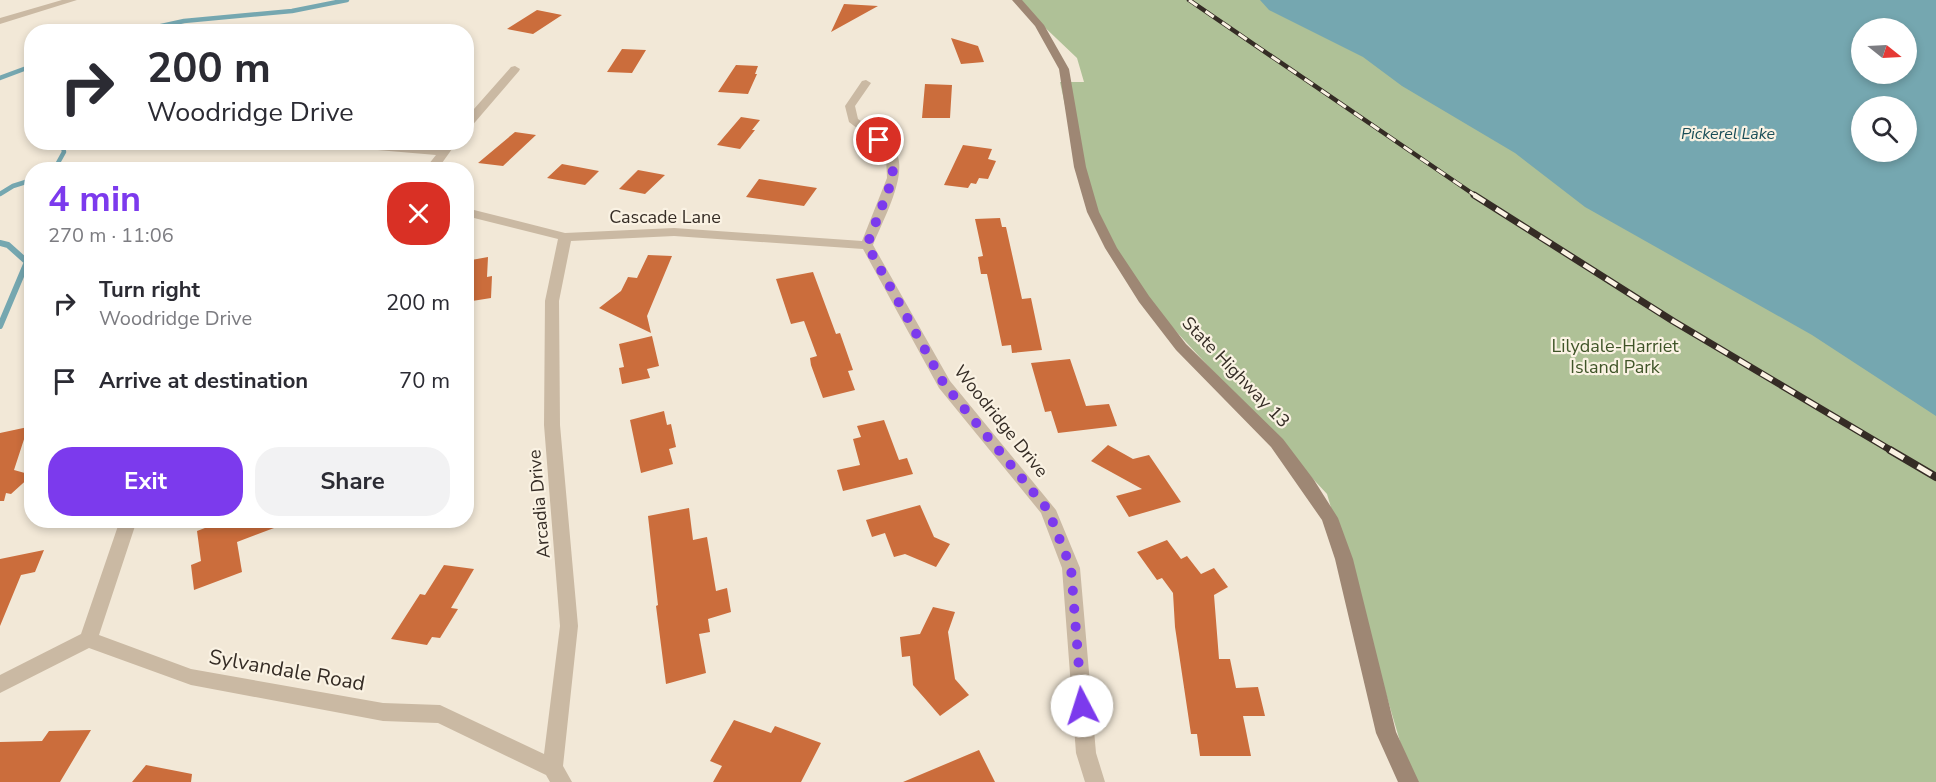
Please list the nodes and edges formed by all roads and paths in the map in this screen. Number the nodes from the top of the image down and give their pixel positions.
1 (72, 0) edge
2 (1017, 0) edge
3 (0, 21) edge
4 (514, 69) dead end
5 (866, 83) dead end
6 (474, 116) edge
7 (446, 150) edge
8 (436, 162) edge
9 (474, 214) edge
10 (565, 237) junction
11 (867, 245) junction
12 (126, 528) edge
13 (88, 639) junction
14 (0, 684) edge
15 (558, 775) edge
16 (1095, 782) edge
17 (1409, 782) edge

1 - 3 street
2 - 17 street, State Highway 13
4 - 6 street
5 - 11 street
7 - 8 street
9 - 10 street, Cascade Lane
10 - 11 street, Cascade Lane
10 - 15 street, Arcadia Drive
11 - 16 street, Woodridge Drive
12 - 13 street
13 - 14 street
13 - 15 street, Sylvandale Road

